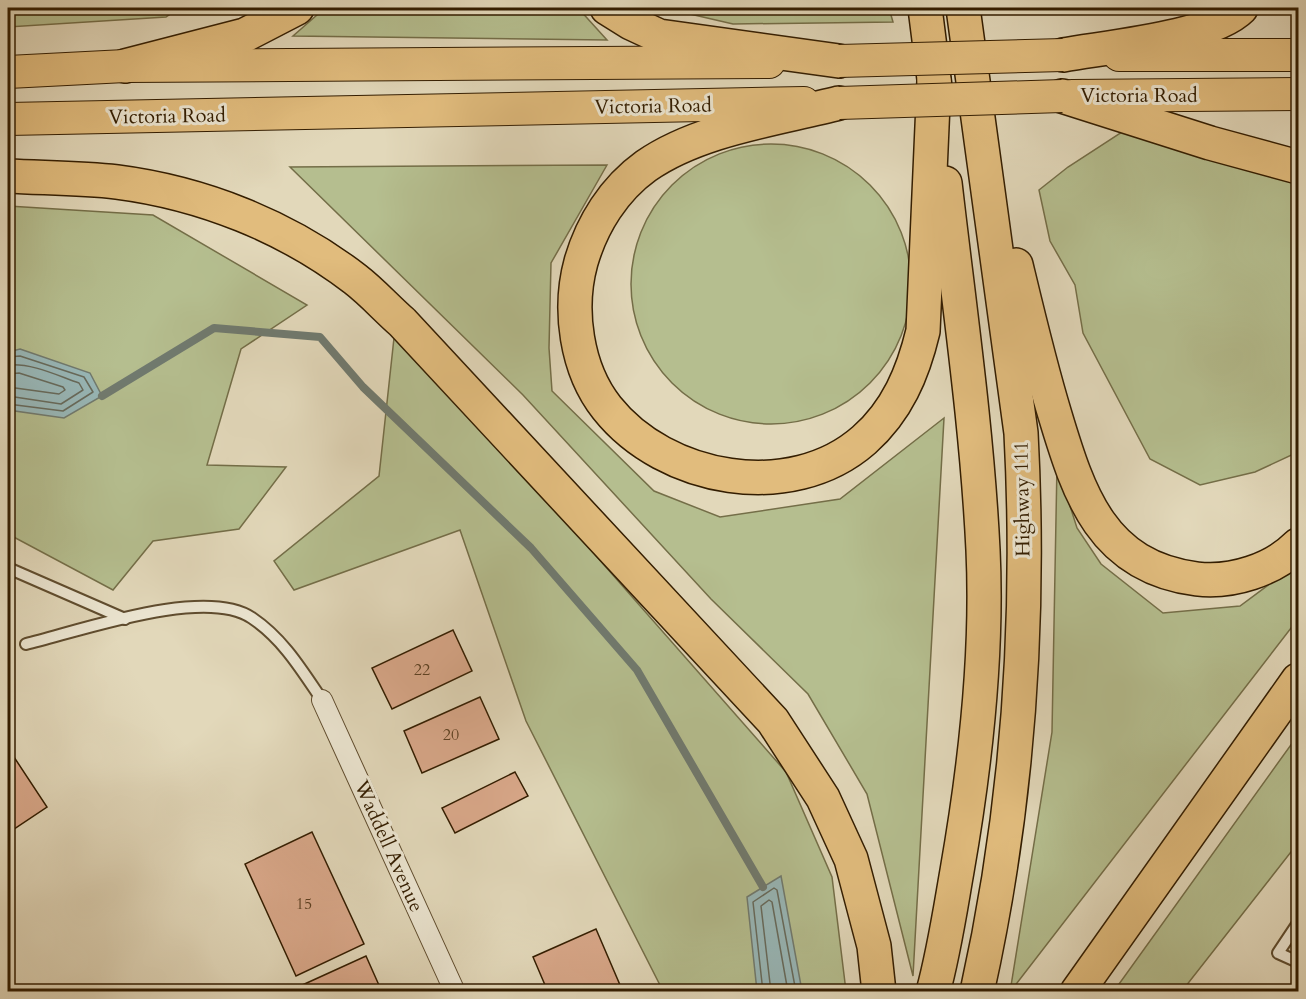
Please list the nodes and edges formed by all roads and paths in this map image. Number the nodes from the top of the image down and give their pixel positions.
1 (297, 8) edge
2 (607, 8) edge
3 (925, 8) edge
4 (963, 8) edge
5 (1241, 8) edge
6 (1063, 55) junction
7 (1299, 55) edge
8 (839, 62) junction
9 (124, 66) junction
10 (8, 72) edge
11 (934, 81) junction
12 (1299, 94) edge
13 (1062, 96) junction
14 (839, 103) junction
15 (8, 119) edge
16 (982, 151) junction
17 (1299, 167) edge
18 (8, 176) edge
19 (1299, 545) edge
20 (8, 568) edge
21 (125, 619) junction
22 (26, 644) dead end
23 (1299, 680) edge
24 (322, 700) joint
25 (1299, 922) edge
26 (1299, 962) edge
27 (455, 992) edge
28 (879, 992) edge
29 (933, 992) edge
30 (977, 992) edge
31 (1077, 992) edge

1 - 9 highway
2 - 8 highway
3 - 11 highway, Highway 111
4 - 16 highway, Highway 111
5 - 6 highway
6 - 7 main road, Victoria Road
6 - 8 main road, Victoria Road, bridge
8 - 9 main road, Victoria Road
9 - 10 main road, Victoria Road
11 - 14 highway
11 - 29 highway, Highway 111
12 - 13 main road, Victoria Road
13 - 14 main road, Victoria Road, bridge
13 - 17 highway
14 - 15 main road, Victoria Road
16 - 19 highway
16 - 30 highway, Highway 111
18 - 28 highway
20 - 21 lane
21 - 22 lane
21 - 24 lane
23 - 31 highway
24 - 27 street, Waddell Avenue
25 - 26 lane

